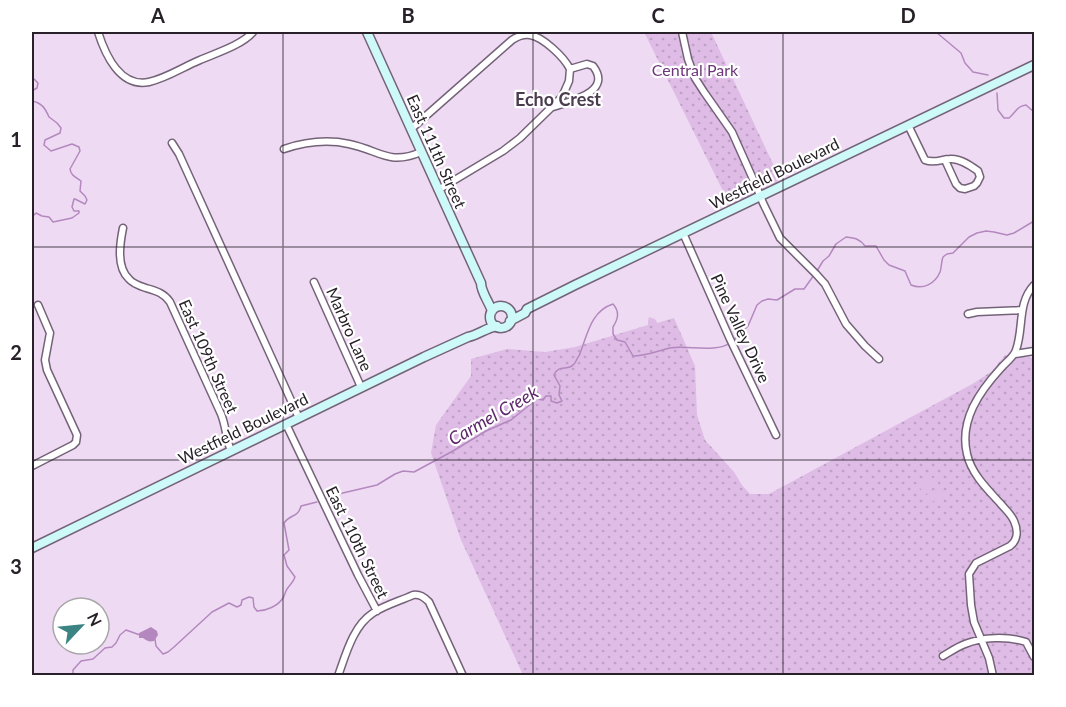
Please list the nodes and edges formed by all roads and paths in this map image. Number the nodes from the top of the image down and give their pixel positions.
1 (98, 32) edge
2 (253, 32) edge
3 (367, 32) edge
4 (682, 32) edge
5 (1035, 65) edge
6 (570, 69) junction
7 (552, 107) junction
8 (908, 125) junction
9 (411, 129) junction
10 (172, 143) dead end
11 (284, 149) dead end
12 (421, 152) junction
13 (945, 159) junction
14 (438, 190) junction
15 (760, 196) junction
16 (123, 228) dead end
17 (683, 233) junction
18 (314, 282) dead end
19 (481, 283) junction
20 (1035, 285) edge
21 (38, 305) dead end
22 (504, 307) junction
23 (527, 309) junction
24 (1022, 310) junction
25 (491, 314) junction
26 (968, 314) dead end
27 (510, 321) junction
28 (496, 326) junction
29 (468, 337) junction
30 (1035, 351) edge
31 (1015, 354) junction
32 (879, 359) dead end
33 (361, 387) junction
34 (299, 418) junction
35 (286, 424) junction
36 (776, 435) dead end
37 (231, 451) junction
38 (32, 466) edge
39 (32, 548) edge
40 (377, 611) junction
41 (981, 640) junction
42 (943, 656) dead end
43 (1035, 657) edge
44 (338, 675) edge
45 (463, 675) edge
46 (993, 675) edge

1 - 2 street
3 - 9 main road, East 111th Street
4 - 15 street
5 - 8 main road, Westfield Boulevard
6 - 7 street
6 - 7 street
6 - 9 street
7 - 14 street
8 - 13 street
8 - 15 main road, Westfield Boulevard
9 - 12 main road, East 111th Street
10 - 34 street
11 - 12 street
12 - 14 main road, East 111th Street
13 - 13 street
14 - 19 main road, East 111th Street
15 - 17 main road, Westfield Boulevard
15 - 32 street
16 - 37 street, East 109th Street
17 - 23 main road, Westfield Boulevard
17 - 36 street, Pine Valley Drive
18 - 33 street, Marbro Lane
19 - 22 main road, East 111th Street
19 - 25 main road, East 111th Street
20 - 24 street
21 - 38 street
22 - 23 main road, Westfield Boulevard
22 - 25 main road
22 - 27 main road
23 - 27 main road, Westfield Boulevard
24 - 26 street
24 - 31 street
25 - 28 main road
25 - 29 main road, Westfield Boulevard
27 - 28 main road
28 - 29 main road, Westfield Boulevard
29 - 33 main road, Westfield Boulevard
30 - 31 street
31 - 41 street
33 - 34 main road, Westfield Boulevard
34 - 35 main road, Westfield Boulevard
35 - 37 main road, Westfield Boulevard
35 - 40 street, East 110th Street
37 - 39 main road, Westfield Boulevard
40 - 44 street
40 - 45 street, East 110th Street
41 - 42 street
41 - 43 street
41 - 46 street

